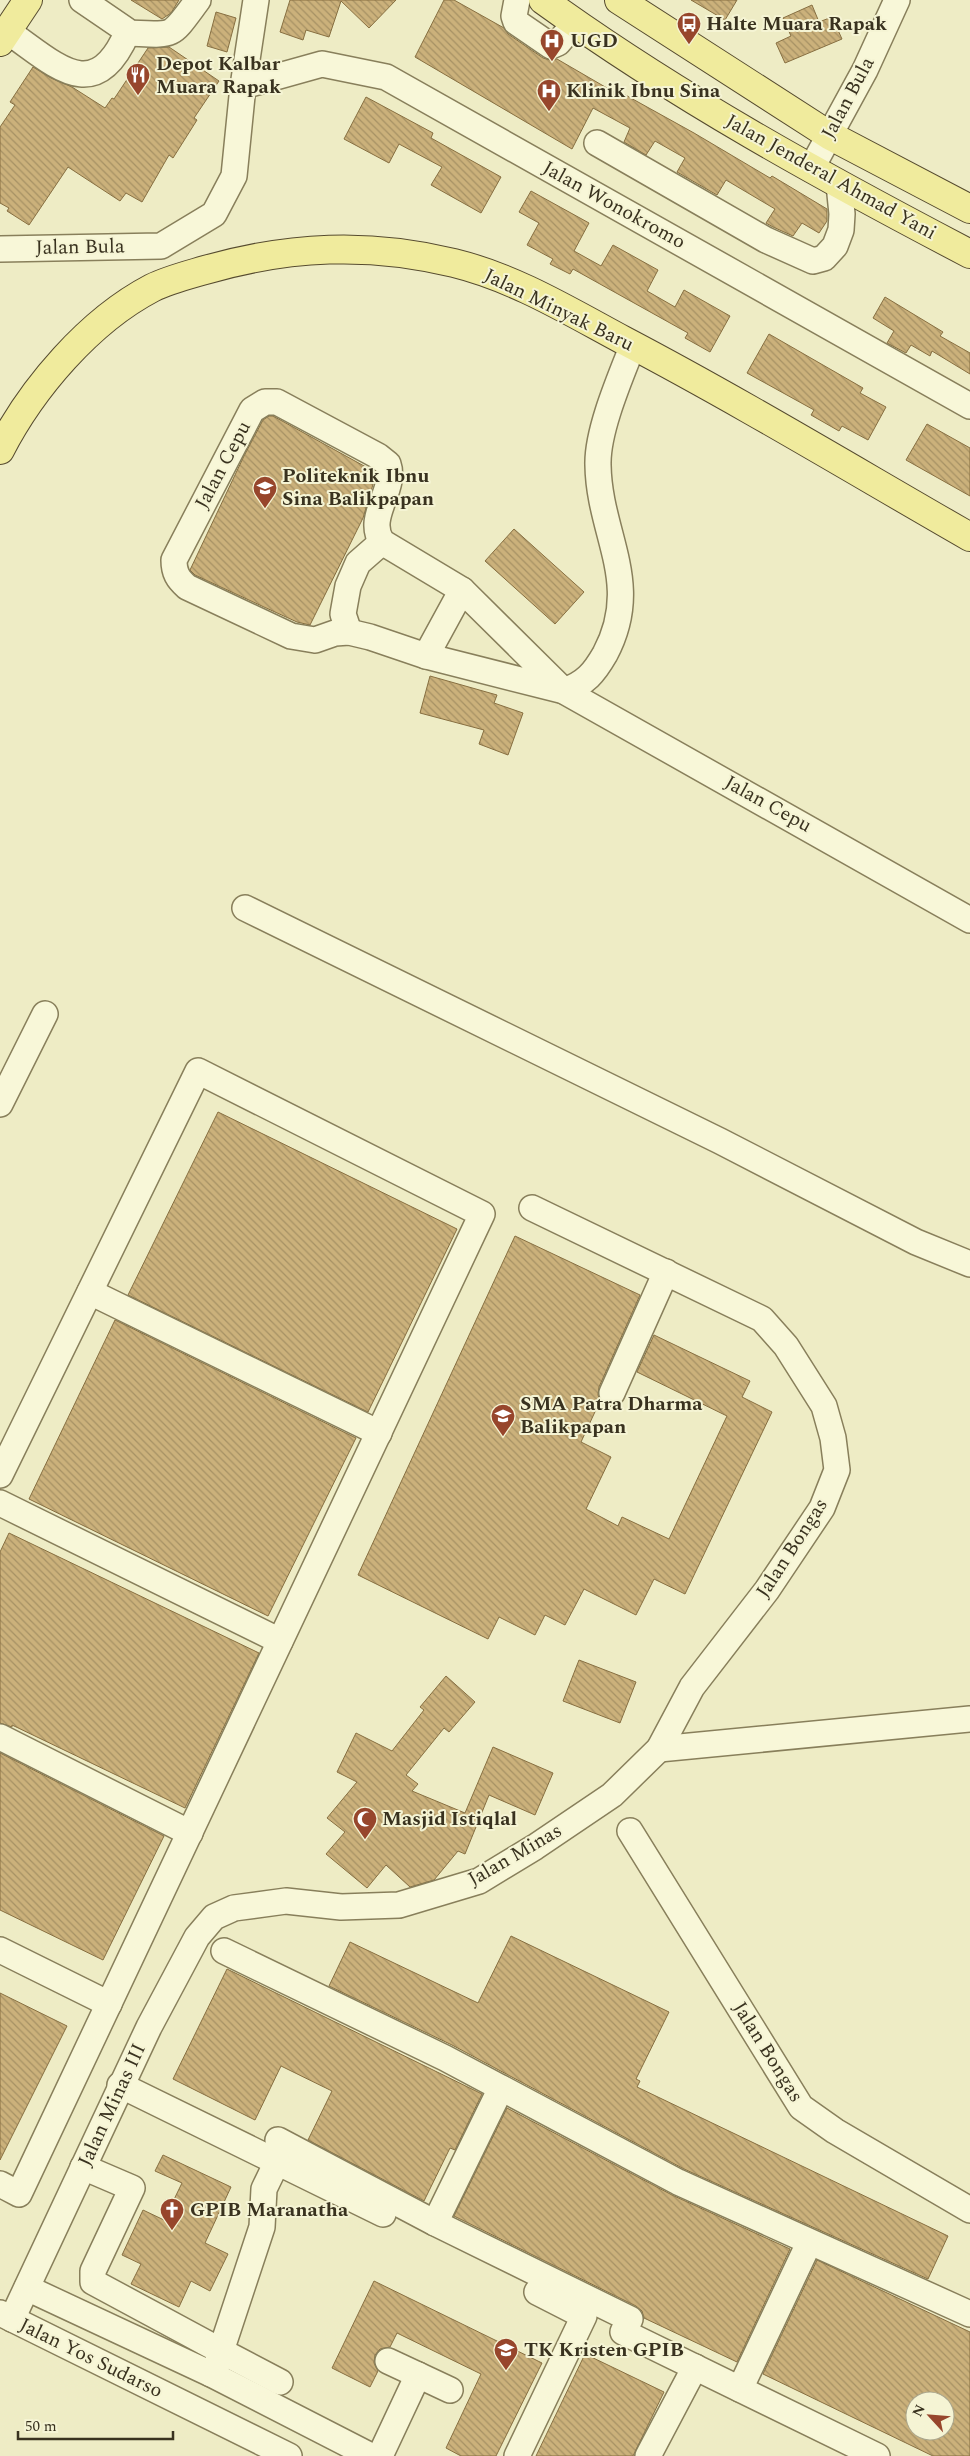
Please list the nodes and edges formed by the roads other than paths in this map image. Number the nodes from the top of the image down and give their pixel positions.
1 (28, 0) edge
2 (82, 0) edge
3 (198, 0) edge
4 (256, 0) edge
5 (517, 0) edge
6 (543, 0) edge
7 (619, 0) edge
8 (897, 0) edge
9 (575, 23) junction
10 (127, 33) junction
11 (3, 37) edge
12 (243, 86) junction
13 (829, 135) junction
14 (597, 143) dead end
15 (811, 169) junction
16 (839, 184) junction
17 (970, 210) edge
18 (0, 249) edge
19 (970, 254) edge
20 (633, 345) junction
21 (970, 406) edge
22 (0, 450) edge
23 (970, 537) edge
24 (382, 542) junction
25 (462, 590) junction
26 (349, 632) junction
27 (426, 656) junction
28 (564, 691) junction
29 (245, 908) dead end
30 (970, 920) edge
31 (45, 1014) dead end
32 (0, 1104) edge
33 (532, 1208) dead end
34 (970, 1264) edge
35 (666, 1272) junction
36 (90, 1292) junction
37 (612, 1393) dead end
38 (379, 1433) junction
39 (0, 1475) edge
40 (0, 1503) edge
41 (280, 1641) junction
42 (970, 1719) edge
43 (0, 1737) edge
44 (659, 1749) junction
45 (612, 1795) joint
46 (630, 1831) dead end
47 (190, 1833) junction
48 (234, 1908) joint
49 (0, 1950) edge
50 (224, 1951) dead end
51 (109, 2004) junction
52 (120, 2086) junction
53 (501, 2088) junction
54 (277, 2151) junction
55 (83, 2166) junction
56 (0, 2184) edge
57 (970, 2210) edge
58 (435, 2223) junction
59 (809, 2243) junction
60 (27, 2288) junction
61 (970, 2314) edge
62 (6, 2316) edge
63 (221, 2350) junction
64 (388, 2360) dead end
65 (694, 2367) junction
66 (211, 2374) junction
67 (418, 2375) junction
68 (280, 2382) dead end
69 (740, 2389) junction
70 (450, 2390) dead end
71 (289, 2456) edge
72 (371, 2456) edge
73 (380, 2456) edge
74 (517, 2456) edge
75 (648, 2456) edge
76 (877, 2456) edge

1 - 11 main road
2 - 10 street
3 - 10 street
4 - 12 street
5 - 9 street
6 - 9 main road, Jalan Jenderal Ahmad Yani
7 - 13 main road, Jalan Jenderal Ahmad Yani
8 - 13 street, Jalan Bula
9 - 15 main road, Jalan Jenderal Ahmad Yani
10 - 11 street
12 - 18 street, Jalan Bula
12 - 21 street, Jalan Wonokromo
13 - 15 street, Jalan Bula
13 - 17 main road, Jalan Jenderal Ahmad Yani
14 - 16 street
15 - 16 main road, Jalan Jenderal Ahmad Yani
16 - 19 main road, Jalan Jenderal Ahmad Yani
20 - 22 main road, Jalan Minyak Baru
20 - 23 main road, Jalan Minyak Baru
20 - 28 street
24 - 25 street, Jalan Cepu
24 - 26 street
24 - 26 street, Jalan Cepu
25 - 27 street
25 - 28 street, Jalan Cepu
26 - 27 street, Jalan Cepu
27 - 28 street, Jalan Cepu
28 - 30 street, Jalan Cepu
29 - 34 street
31 - 32 street
33 - 35 street, Jalan Bongas
35 - 37 street
35 - 44 street, Jalan Bongas
36 - 38 street
36 - 38 street
36 - 39 street
38 - 41 street
40 - 41 street
41 - 47 street
42 - 44 street
43 - 47 street
44 - 45 street, Jalan Bongas
45 - 48 street, Jalan Minas
46 - 57 street, Jalan Bongas
47 - 51 street
48 - 52 street, Jalan Minas III
49 - 51 street
50 - 53 street
51 - 56 street
52 - 54 street
52 - 55 street, Jalan Minas III
53 - 58 street
53 - 59 street
54 - 58 street
54 - 63 street
54 - 74 street
55 - 60 street, Jalan Minas III
55 - 63 street
58 - 65 street
59 - 61 street
59 - 69 street
60 - 62 street, Jalan Minas III
60 - 66 street
62 - 71 street, Jalan Yos Sudarso
63 - 66 street
63 - 68 street
64 - 67 street
65 - 69 street
65 - 75 street
66 - 72 street
67 - 70 street
67 - 73 street
69 - 76 street

